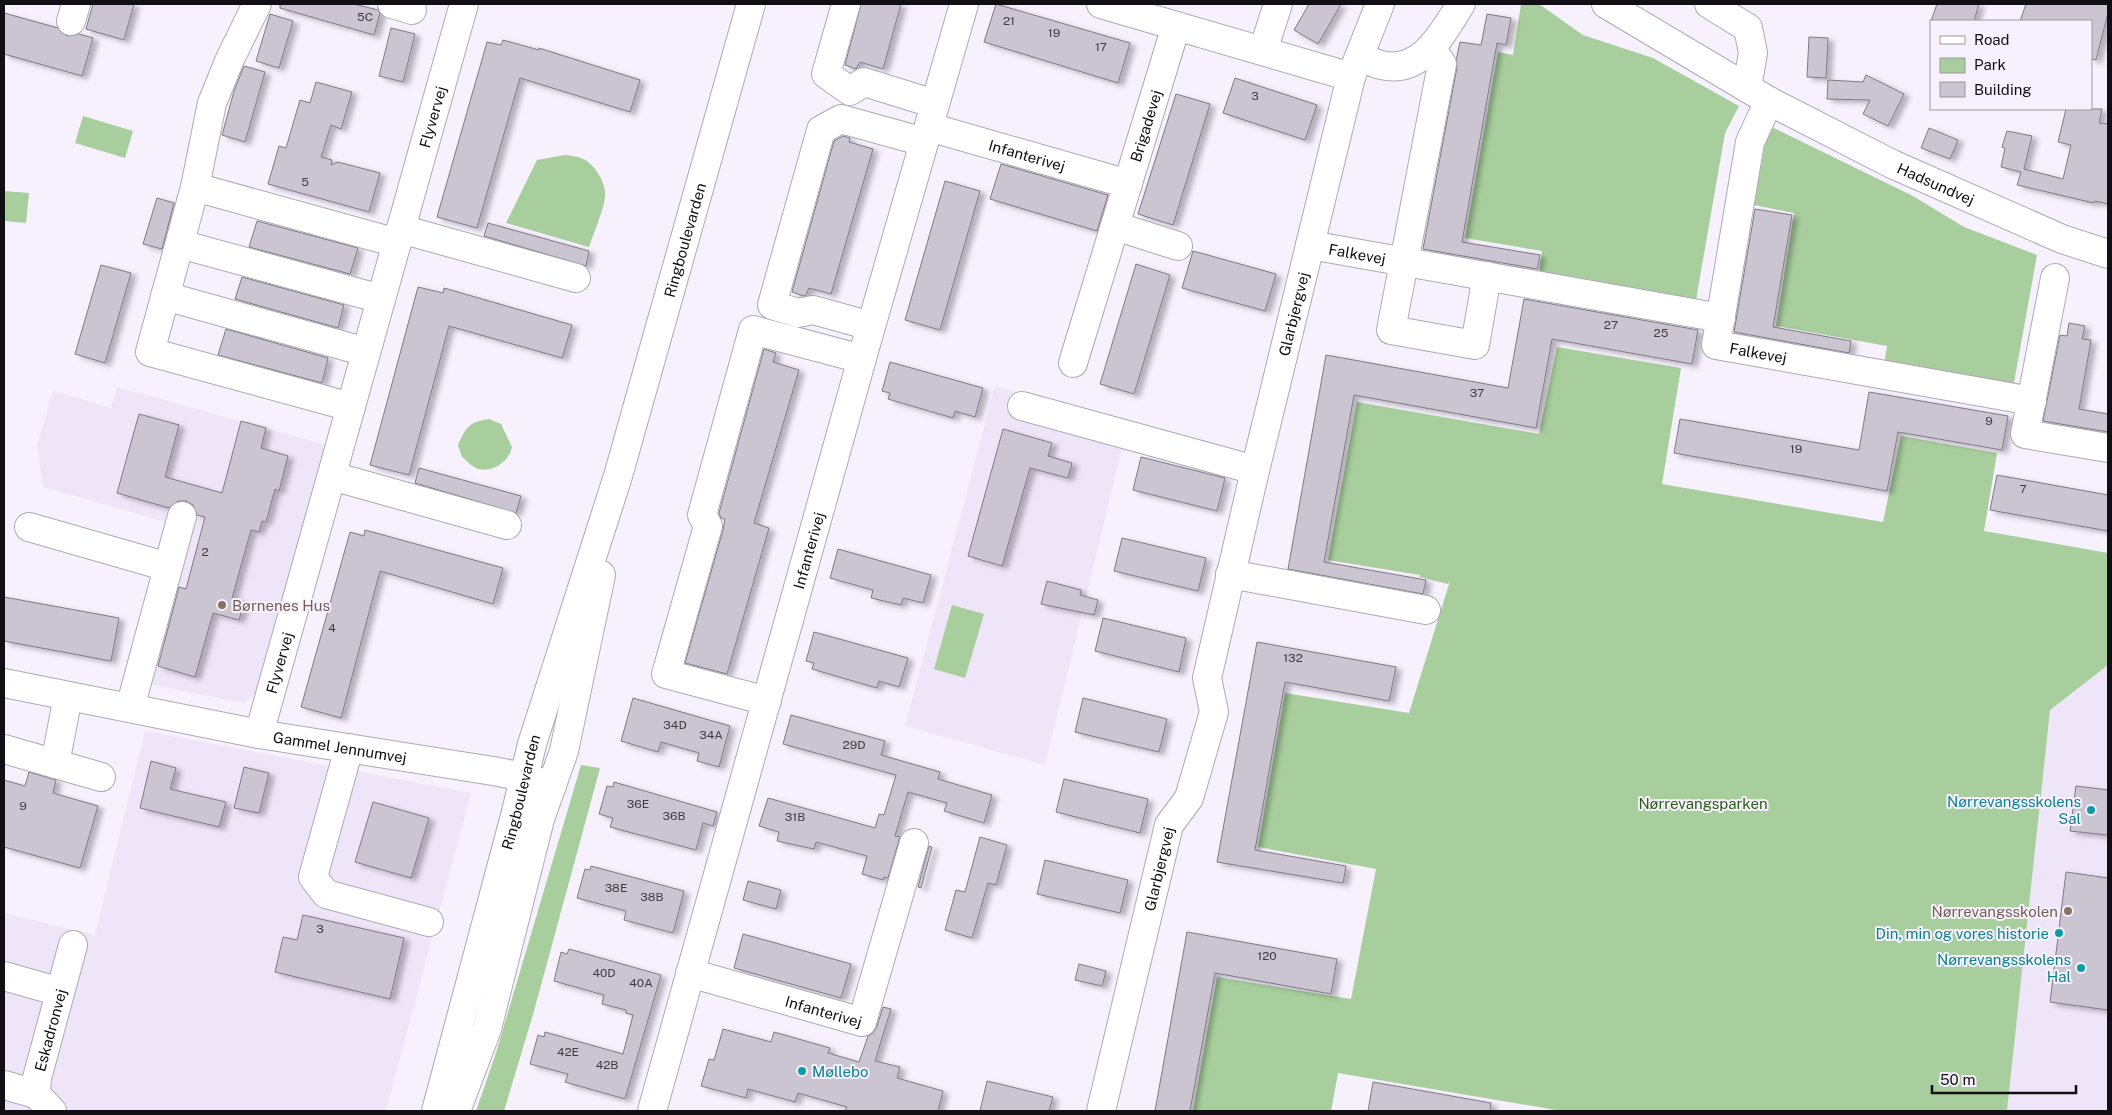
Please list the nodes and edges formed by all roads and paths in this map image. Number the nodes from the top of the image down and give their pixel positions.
1 (257, 4) edge
2 (464, 4) edge
3 (751, 4) edge
4 (846, 4) edge
5 (964, 4) edge
6 (1101, 4) edge
7 (1278, 4) edge
8 (1380, 4) edge
9 (1461, 4) edge
10 (1606, 4) edge
11 (1709, 4) edge
12 (1132, 8) edge
13 (1172, 18) edge
14 (1432, 48) junction
15 (1264, 51) junction
16 (1355, 66) junction
17 (1758, 94) junction
18 (929, 124) junction
19 (1128, 184) junction
20 (195, 188) junction
21 (1115, 226) junction
22 (399, 236) junction
23 (180, 244) junction
24 (1310, 245) junction
25 (1178, 246) dead end
26 (2108, 254) edge
27 (1403, 261) junction
28 (1487, 276) junction
29 (576, 278) dead end
30 (2054, 278) dead end
31 (165, 296) junction
32 (381, 300) junction
33 (1721, 318) junction
34 (871, 326) junction
35 (366, 352) junction
36 (862, 359) junction
37 (1073, 364) dead end
38 (2032, 401) junction
39 (1022, 406) dead end
40 (351, 407) junction
41 (2108, 448) edge
42 (1255, 470) junction
43 (332, 476) junction
44 (618, 476) junction
45 (182, 516) dead end
46 (507, 525) dead end
47 (29, 527) dead end
48 (168, 567) junction
49 (1230, 574) junction
50 (1426, 610) dead end
51 (4, 683) edge
52 (68, 696) junction
53 (766, 701) junction
54 (130, 708) junction
55 (259, 734) junction
56 (349, 748) junction
57 (4, 749) edge
58 (55, 764) junction
59 (101, 777) dead end
60 (524, 778) junction
61 (552, 786) junction
62 (914, 843) dead end
63 (429, 922) dead end
64 (73, 945) dead end
65 (690, 973) junction
66 (4, 976) edge
67 (60, 992) junction
68 (4, 1085) edge
69 (44, 1102) edge
70 (436, 1111) edge
71 (456, 1111) edge
72 (652, 1111) edge
73 (1101, 1111) edge

1 - 20 street
2 - 22 street, Flyvervej
3 - 44 street, Ringboulevarden
4 - 18 street
5 - 18 street, Infanterivej
6 - 12 street
7 - 15 street
8 - 16 street, Glarbjergvej
9 - 14 street
10 - 17 street, Hadsundvej
11 - 17 street
12 - 13 street
13 - 15 street
13 - 19 street, Brigadevej
14 - 16 street
14 - 27 street
15 - 16 street
16 - 24 street, Glarbjergvej
17 - 26 street, Hadsundvej
17 - 33 street
18 - 19 street, Infanterivej
18 - 34 street, Infanterivej
18 - 34 street
19 - 21 street, Brigadevej
20 - 22 street
20 - 23 street
21 - 25 street
21 - 37 street, Brigadevej
22 - 29 street
22 - 32 street, Flyvervej
23 - 31 street
23 - 32 street
24 - 27 street, Falkevej
24 - 42 street, Glarbjergvej
27 - 28 street, Falkevej
27 - 28 street, Falkevej
28 - 33 street, Falkevej
30 - 38 street
31 - 35 street
31 - 40 street
32 - 35 street, Flyvervej
33 - 38 street, Falkevej
34 - 36 street, Infanterivej
35 - 40 street, Flyvervej
36 - 53 street, Infanterivej
36 - 53 street
38 - 41 street
39 - 42 street
40 - 43 street, Flyvervej
42 - 49 street, Glarbjergvej
43 - 46 street
43 - 55 street, Flyvervej
44 - 60 street, Ringboulevarden
44 - 61 street, Ringboulevarden
45 - 48 street
47 - 48 street
48 - 54 street
49 - 50 street
49 - 73 street, Glarbjergvej
51 - 52 street, Gammel Jennumvej
52 - 54 street, Gammel Jennumvej
52 - 58 street
53 - 65 street, Infanterivej
54 - 55 street, Gammel Jennumvej
55 - 56 street, Gammel Jennumvej
56 - 60 street, Gammel Jennumvej
56 - 63 street
57 - 58 street
58 - 59 street
60 - 61 street, Gammel Jennumvej
60 - 70 street, Ringboulevarden
61 - 71 street, Ringboulevarden
62 - 65 street, Infanterivej
64 - 67 street, Eskadronvej
65 - 72 street, Infanterivej
66 - 67 street
67 - 69 street, Eskadronvej
68 - 69 street

